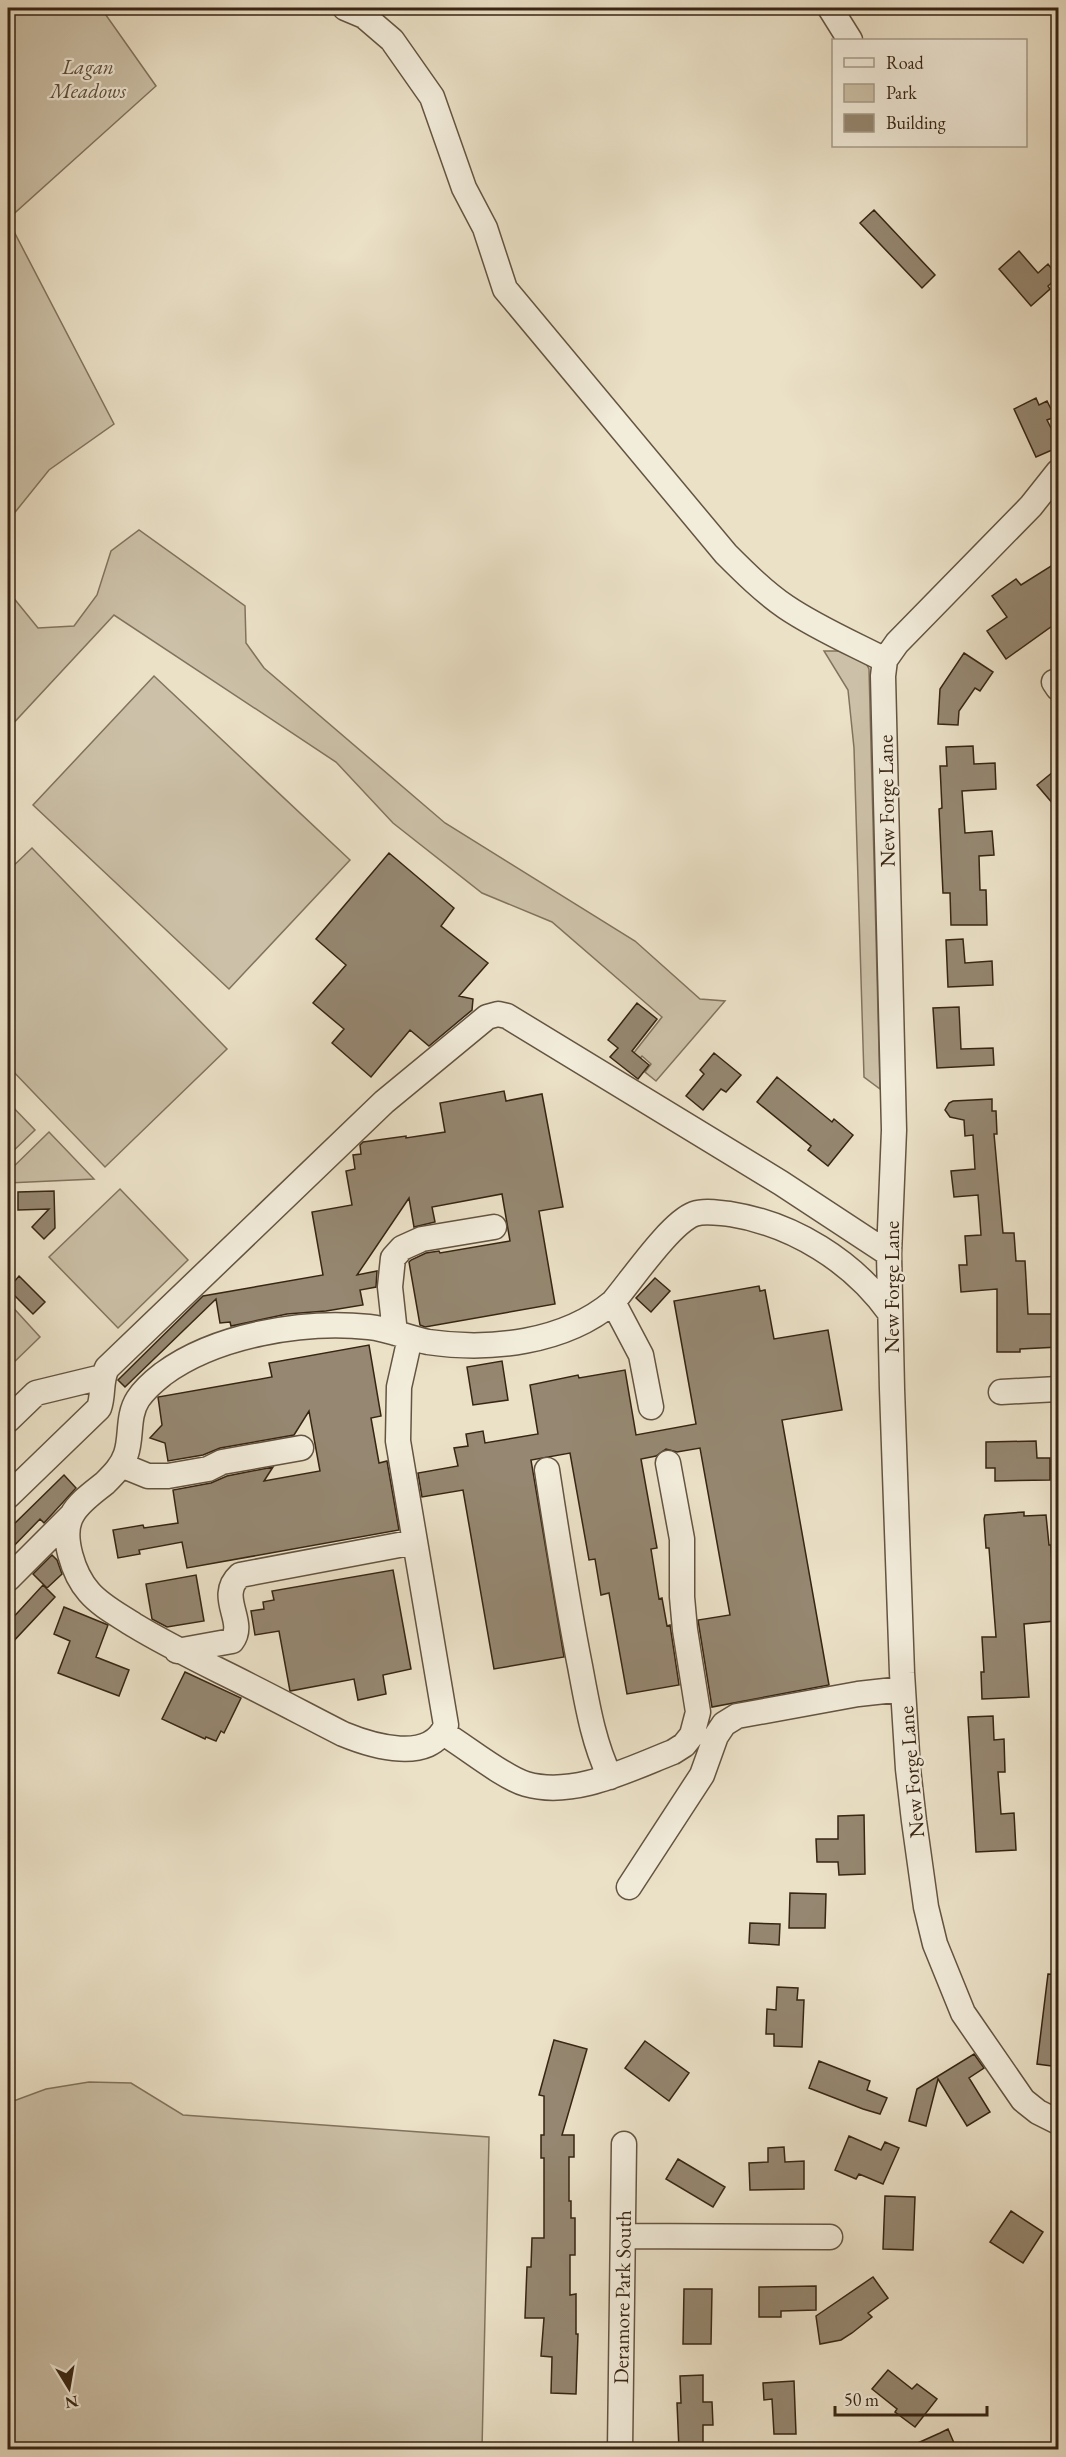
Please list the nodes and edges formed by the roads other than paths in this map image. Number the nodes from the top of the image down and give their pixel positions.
1 (345, 8) edge
2 (830, 8) edge
3 (849, 39) edge
4 (1059, 472) edge
5 (885, 660) junction
6 (494, 1227) dead end
7 (889, 1254) junction
8 (613, 1302) junction
9 (890, 1313) junction
10 (403, 1336) junction
11 (102, 1377) junction
12 (1059, 1389) edge
13 (1000, 1392) dead end
14 (651, 1407) dead end
15 (8, 1420) edge
16 (301, 1448) dead end
17 (668, 1463) dead end
18 (121, 1464) junction
19 (547, 1470) dead end
20 (8, 1496) edge
21 (72, 1515) junction
22 (415, 1542) junction
23 (8, 1579) edge
24 (177, 1651) junction
25 (903, 1689) junction
26 (443, 1733) junction
27 (610, 1777) junction
28 (629, 1887) dead end
29 (1059, 2122) edge
30 (624, 2144) dead end
31 (624, 2236) junction
32 (830, 2237) dead end
33 (620, 2450) edge

1 - 5 street
2 - 3 street
4 - 5 street
5 - 7 street, New Forge Lane
6 - 10 street
7 - 9 street, New Forge Lane
7 - 11 street
8 - 9 street
8 - 10 street
8 - 14 street
9 - 25 street, New Forge Lane
10 - 18 street
10 - 22 street
11 - 15 street
11 - 20 street
12 - 13 street
16 - 18 street
17 - 27 street
18 - 21 street
19 - 27 street
21 - 23 street
21 - 24 street
22 - 24 street
22 - 26 street
24 - 26 street
25 - 28 street
25 - 29 street, New Forge Lane
26 - 27 street
30 - 31 street, Deramore Park South
31 - 32 street
31 - 33 street, Deramore Park South

